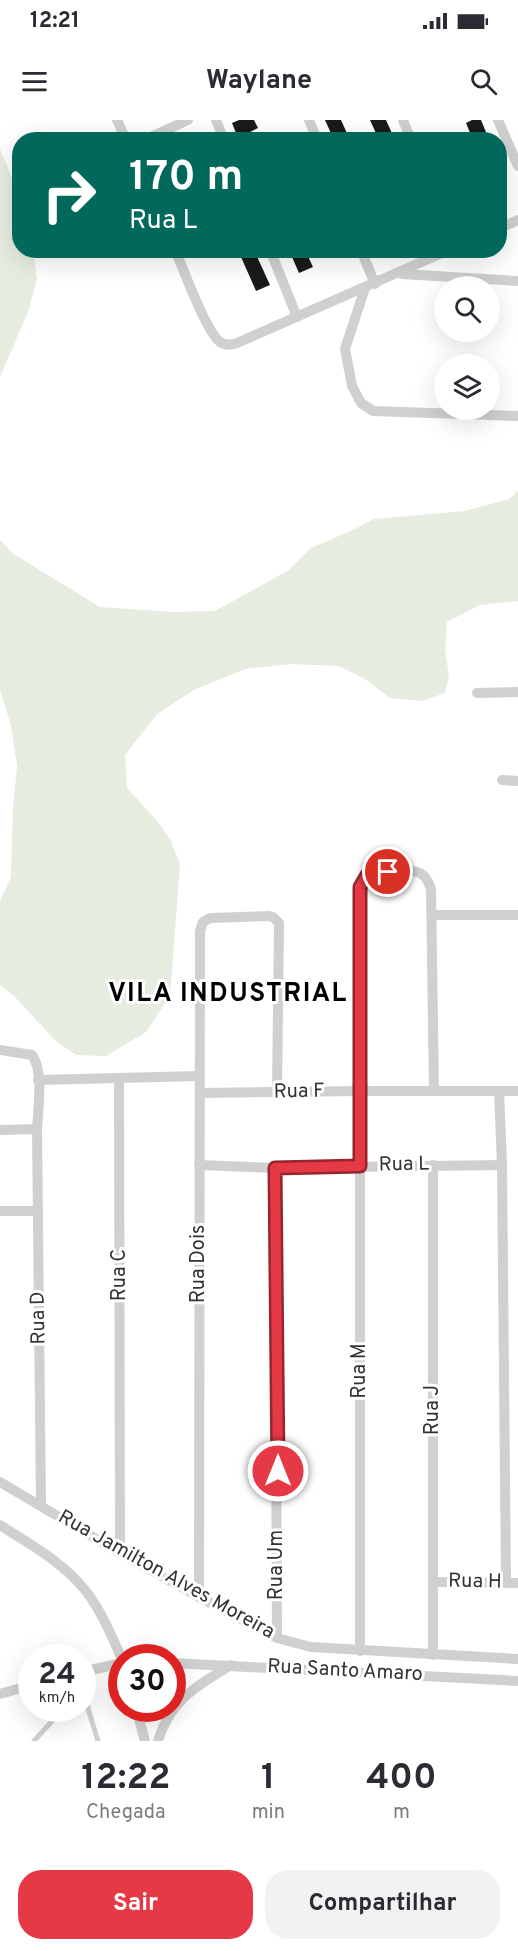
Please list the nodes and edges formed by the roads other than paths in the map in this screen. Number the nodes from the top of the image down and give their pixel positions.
1 (188, 120) edge
2 (162, 132) edge
3 (507, 141) edge
4 (518, 166) edge
5 (179, 258) edge
6 (273, 258) edge
7 (363, 258) edge
8 (432, 258) edge
9 (399, 274) junction
10 (518, 281) edge
11 (370, 286) junction
12 (297, 317) junction
13 (518, 416) edge
14 (518, 692) edge
15 (477, 693) dead end
16 (502, 780) dead end
17 (518, 780) edge
18 (432, 915) junction
19 (518, 915) edge
20 (0, 1050) edge
21 (199, 1076) junction
22 (119, 1078) junction
23 (38, 1080) junction
24 (360, 1090) junction
25 (434, 1090) junction
26 (499, 1091) junction
27 (518, 1091) edge
28 (277, 1092) junction
29 (200, 1094) junction
30 (37, 1129) junction
31 (0, 1130) edge
32 (199, 1165) junction
33 (433, 1165) junction
34 (502, 1165) junction
35 (360, 1166) junction
36 (275, 1168) junction
37 (0, 1211) edge
38 (38, 1211) junction
39 (0, 1482) edge
40 (41, 1506) junction
41 (0, 1525) edge
42 (120, 1553) junction
43 (433, 1582) junction
44 (506, 1583) junction
45 (518, 1583) edge
46 (199, 1597) junction
47 (277, 1638) junction
48 (114, 1644) edge
49 (311, 1647) junction
50 (360, 1651) junction
51 (433, 1655) junction
52 (518, 1659) edge
53 (186, 1663) edge
54 (231, 1665) junction
55 (308, 1669) junction
56 (518, 1681) edge
57 (18, 1689) edge
58 (0, 1694) edge
59 (51, 1722) edge
60 (92, 1722) edge
61 (140, 1722) edge
62 (34, 1741) edge
63 (98, 1741) edge
64 (145, 1741) edge
65 (158, 1741) edge

1 - 2 street
3 - 4 street
5 - 12 street
6 - 12 street
7 - 11 street
8 - 9 street
9 - 10 street
9 - 11 street
11 - 12 street
11 - 13 street
14 - 15 street
16 - 17 street
18 - 19 street
18 - 24 street, Rua M
18 - 25 street
20 - 23 street
21 - 22 street
21 - 28 street, Rua Dois
21 - 29 street, Rua Dois
22 - 23 street
22 - 42 street, Rua C
23 - 30 street, Rua D
24 - 25 street, Rua F
24 - 28 street, Rua F
24 - 35 street, Rua M
25 - 26 street, Rua F
26 - 27 street, Rua F
26 - 34 street
28 - 29 street, Rua F
29 - 32 street, Rua Dois
30 - 31 street
30 - 38 street, Rua D
32 - 36 street, Rua L
32 - 46 street, Rua Dois
33 - 34 street, Rua L
33 - 35 street, Rua L
33 - 43 street, Rua J
34 - 44 street
35 - 36 street, Rua L
35 - 50 street, Rua M
36 - 47 street, Rua Um
37 - 38 street
38 - 40 street, Rua D
39 - 40 street, Rua Jamilton Alves Moreira
40 - 42 street, Rua Jamilton Alves Moreira
41 - 48 street
42 - 46 street, Rua Jamilton Alves Moreira
43 - 44 street, Rua H
43 - 51 street, Rua J
44 - 45 street, Rua H
46 - 47 street, Rua Jamilton Alves Moreira
47 - 49 street, Rua Jamilton Alves Moreira
49 - 50 street, Rua Jamilton Alves Moreira
49 - 55 street
50 - 51 street, Rua Jamilton Alves Moreira
51 - 52 street, Rua Jamilton Alves Moreira
53 - 54 street, Rua Santo Amaro
54 - 55 street, Rua Santo Amaro
54 - 65 street
55 - 56 street, Rua Santo Amaro
57 - 58 street
59 - 62 lane
60 - 63 lane
61 - 64 street

